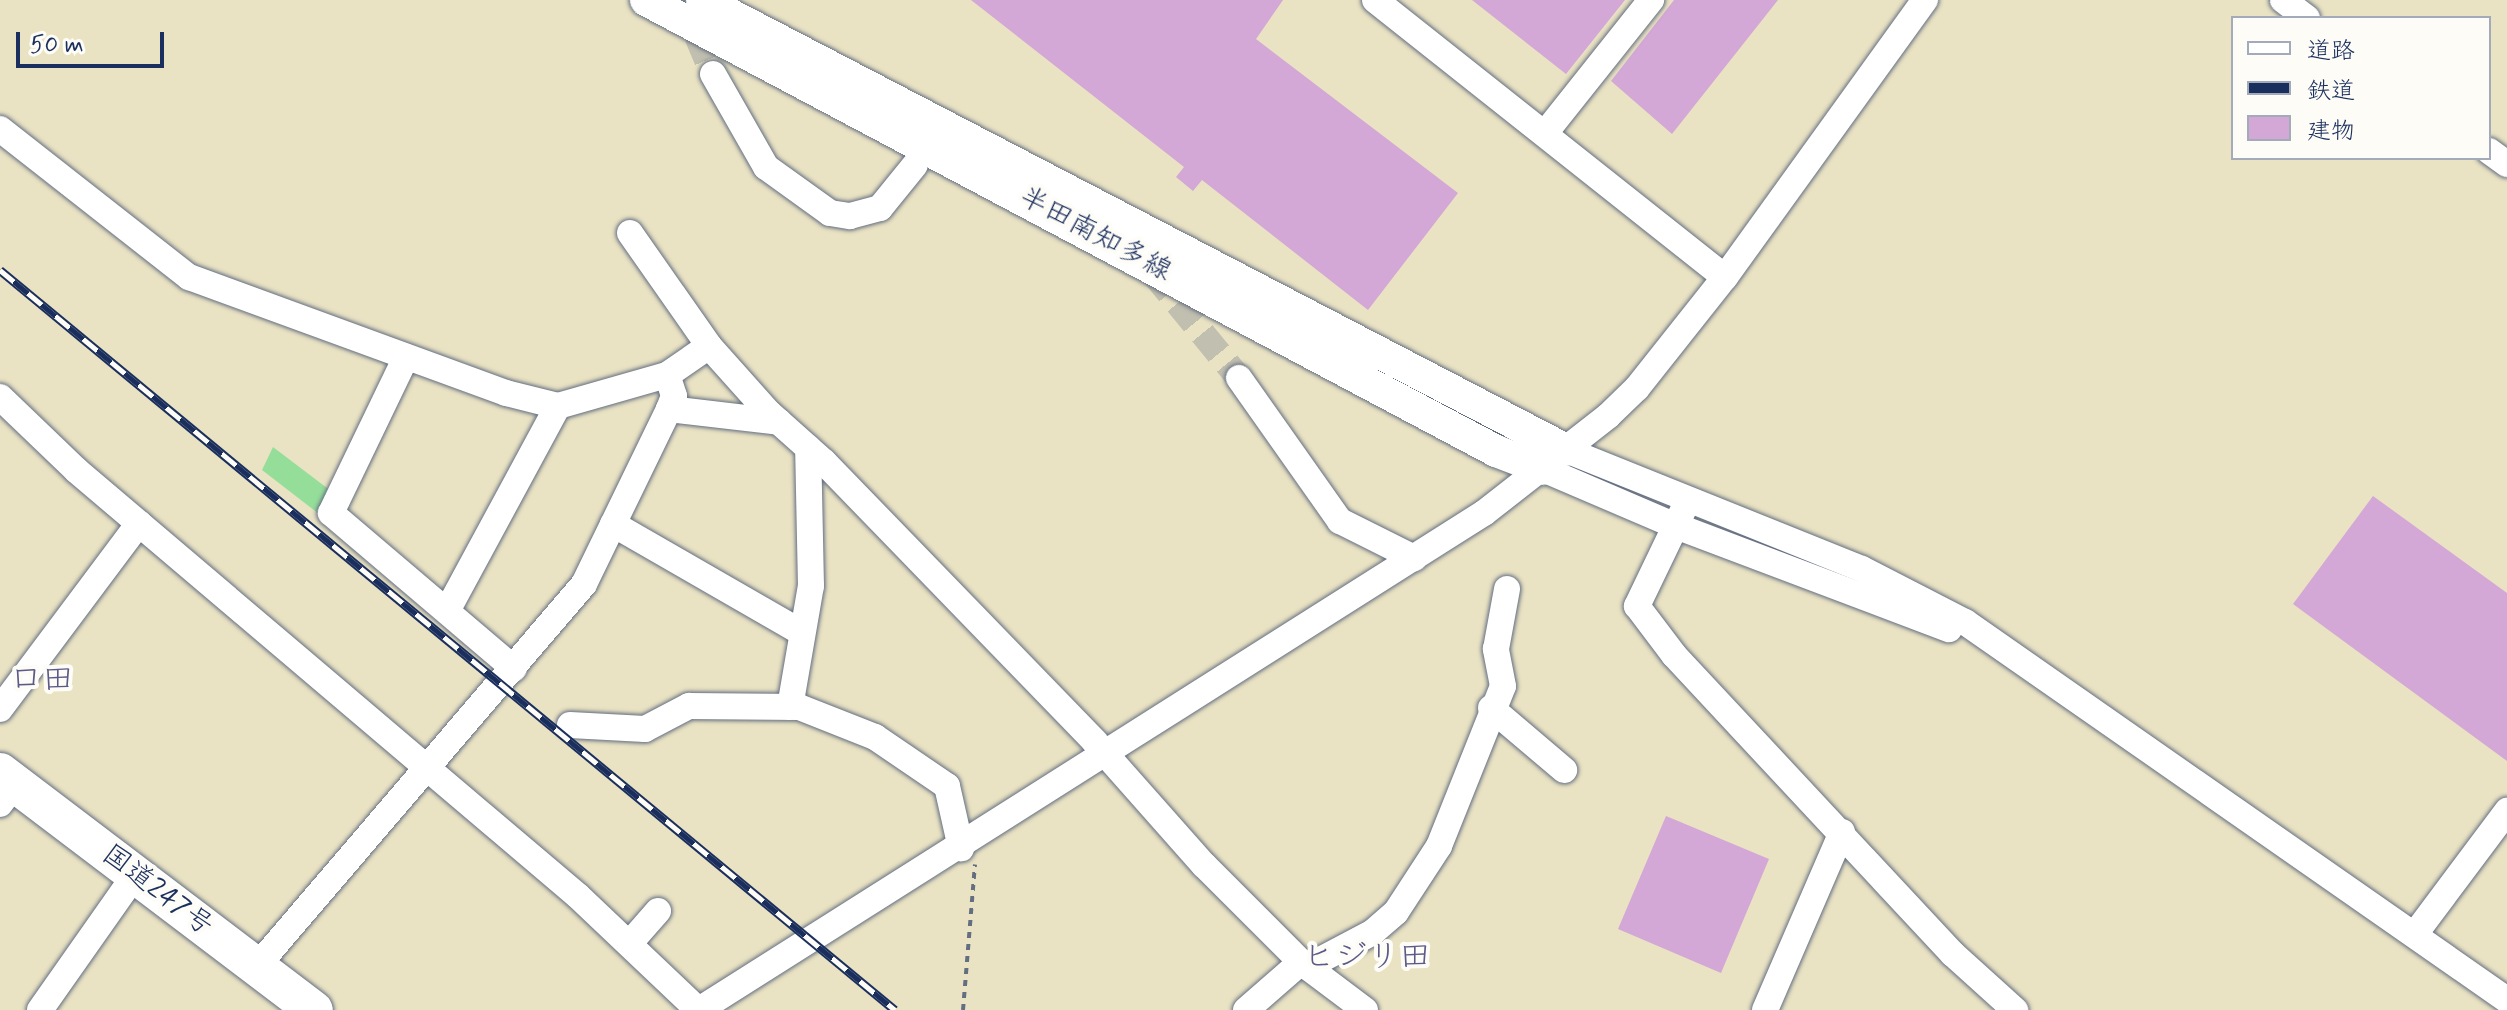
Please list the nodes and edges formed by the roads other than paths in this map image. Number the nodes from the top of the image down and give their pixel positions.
1 (646, 0) edge
2 (702, 0) edge
3 (1375, 0) edge
4 (1651, 0) edge
5 (1925, 0) edge
6 (2283, 0) edge
7 (2304, 16) edge
8 (713, 74) tunnel mouth
9 (0, 129) edge
10 (1546, 132) junction
11 (915, 165) dead end
12 (630, 233) dead end
13 (1725, 277) junction
14 (709, 346) junction
15 (406, 357) junction
16 (667, 375) junction
17 (1239, 378) tunnel mouth
18 (0, 397) edge
19 (558, 406) junction
20 (669, 409) junction
21 (779, 422) junction
22 (808, 448) junction
23 (1554, 459) junction
24 (1688, 500) junction
25 (139, 523) junction
26 (613, 524) junction
27 (1676, 526) junction
28 (1414, 558) junction
29 (1507, 589) dead end
30 (447, 611) junction
31 (801, 632) junction
32 (514, 669) junction
33 (2081, 701) junction
34 (790, 707) junction
35 (1491, 708) junction
36 (0, 709) edge
37 (570, 725) dead end
38 (1106, 757) junction
39 (430, 766) junction
40 (1564, 770) dead end
41 (5, 787) edge
42 (2507, 811) edge
43 (1842, 832) junction
44 (968, 855) junction
45 (135, 875) junction
46 (658, 911) dead end
47 (2415, 934) junction
48 (629, 944) junction
49 (1304, 964) junction
50 (258, 965) junction
51 (2507, 1000) edge
52 (1767, 1009) edge
53 (40, 1010) edge
54 (313, 1010) edge
55 (699, 1010) edge
56 (1246, 1010) edge
57 (1365, 1010) edge
58 (2015, 1010) edge

1 - 23 main road, 半田南知多線
2 - 23 main road, 半田南知多線
3 - 10 street
4 - 10 street
5 - 13 street
6 - 7 street
8 - 11 street
9 - 15 street
10 - 13 street
12 - 14 street
13 - 23 street
14 - 16 street
14 - 21 street
15 - 19 street
15 - 30 street
16 - 19 street
16 - 20 street
17 - 28 street
18 - 25 street
19 - 30 street
20 - 21 street
20 - 26 street
21 - 22 street
22 - 31 street
22 - 38 street
23 - 24 street
23 - 27 street
23 - 28 street
24 - 27 street
24 - 33 street
25 - 36 street
25 - 39 street
26 - 31 street
26 - 32 street
27 - 33 street
27 - 43 street
28 - 38 street
29 - 35 street
30 - 32 street
31 - 34 street
32 - 39 street
33 - 47 street
34 - 37 street
34 - 44 street
35 - 40 street
35 - 49 street
38 - 44 street
38 - 49 street
39 - 48 street
39 - 50 street
41 - 45 highway, 国道247号
42 - 47 street
43 - 52 street
43 - 58 street
44 - 55 street
45 - 50 highway, 国道247号
45 - 53 street
46 - 48 street
47 - 51 street
48 - 55 street
49 - 56 street
49 - 57 street
50 - 54 highway, 国道247号

